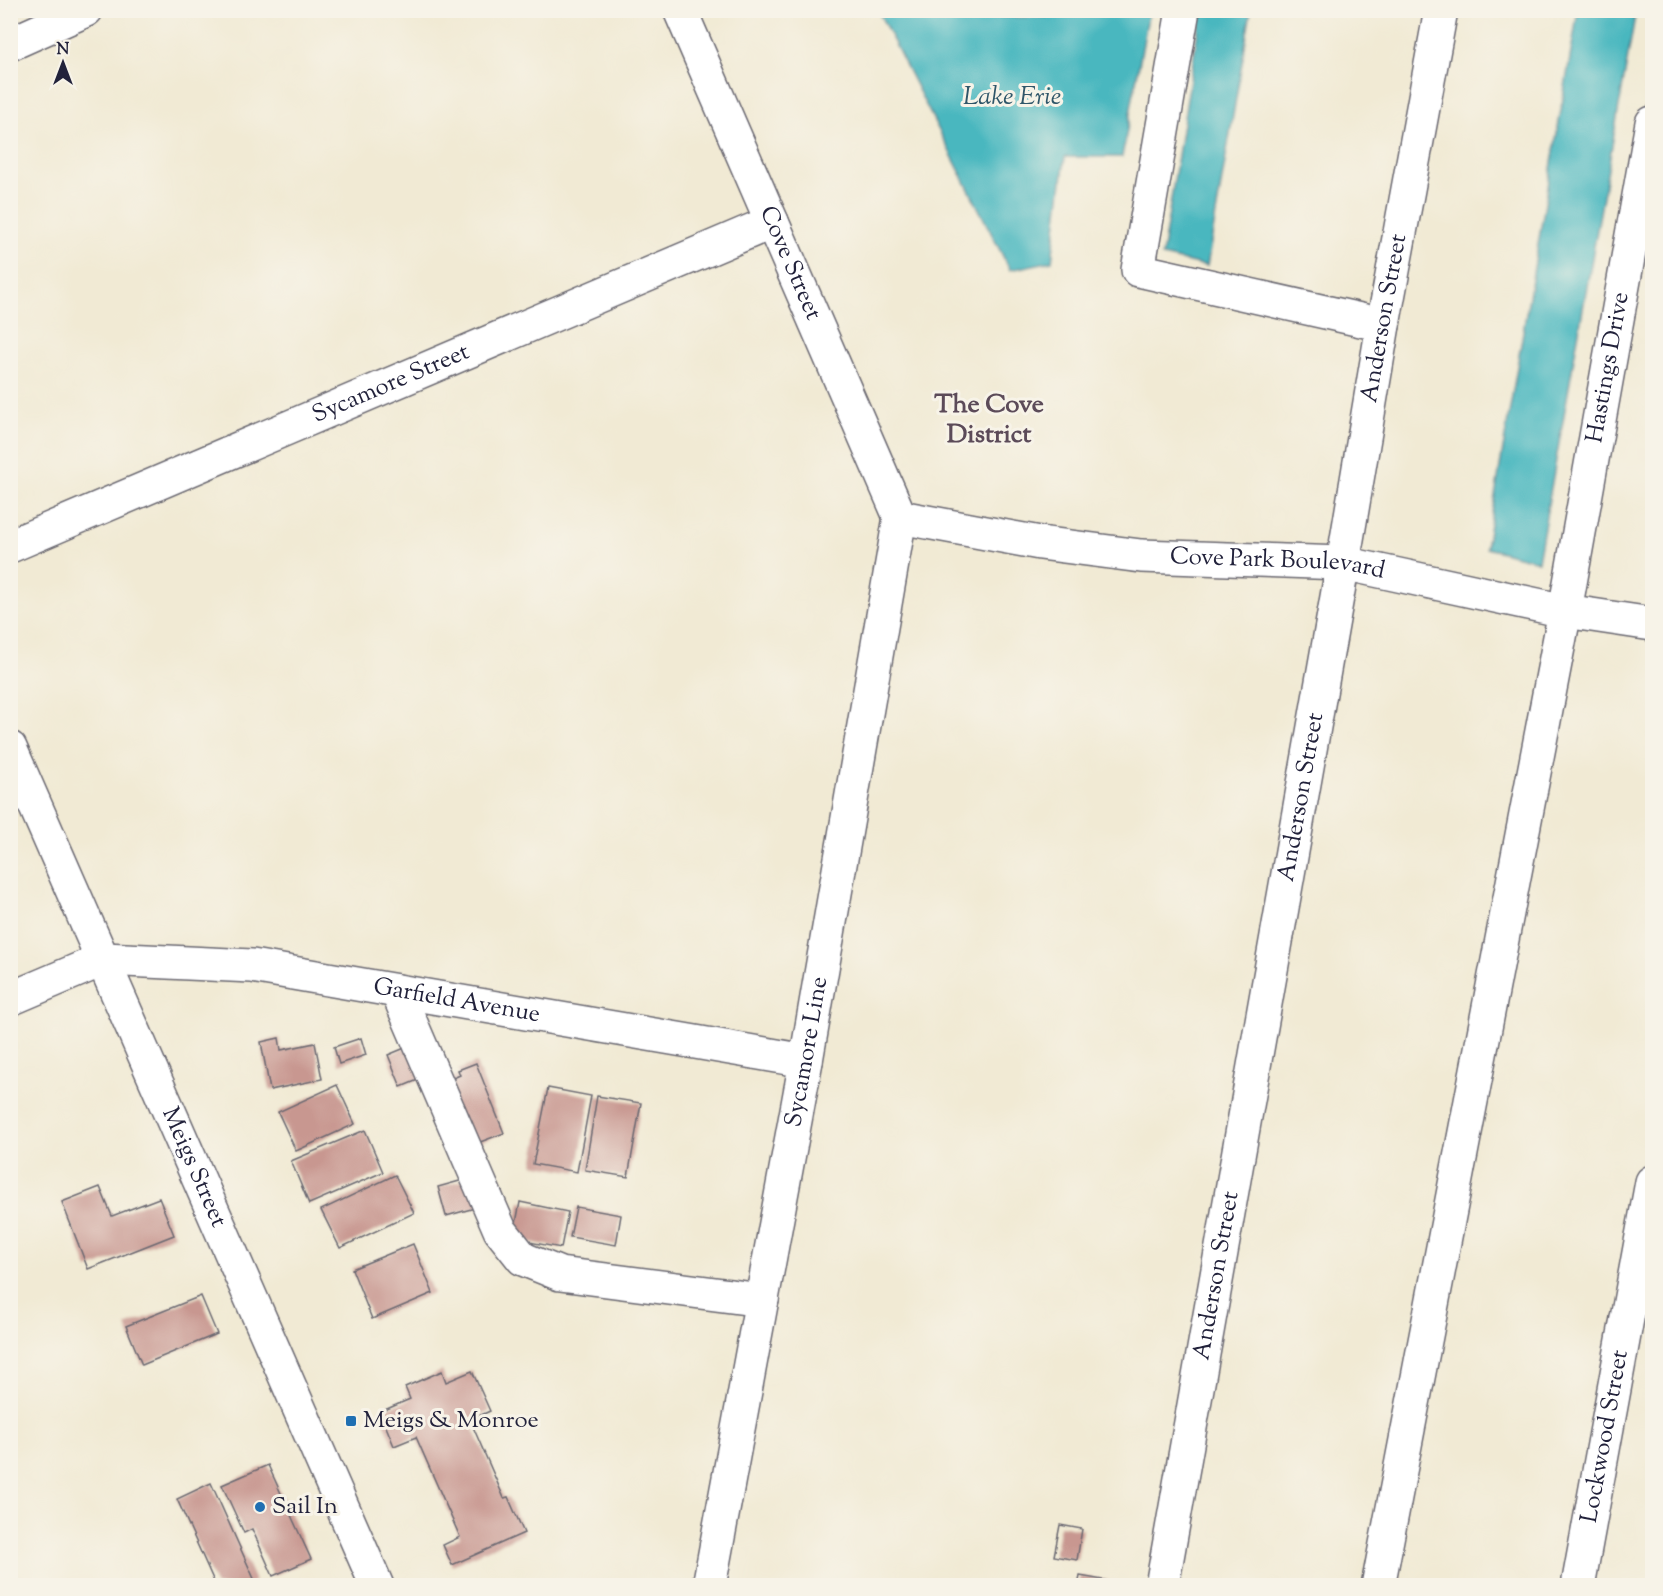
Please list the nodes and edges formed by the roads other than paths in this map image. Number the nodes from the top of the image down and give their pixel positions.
1 (86, 10) edge
2 (680, 10) edge
3 (1183, 10) edge
4 (1441, 10) edge
5 (10, 44) edge
6 (1653, 123) edge
7 (772, 222) junction
8 (1383, 325) junction
9 (900, 517) junction
10 (10, 546) edge
11 (1343, 563) junction
12 (1565, 610) junction
13 (1653, 624) edge
14 (10, 748) edge
15 (104, 959) junction
16 (397, 991) junction
17 (10, 999) edge
18 (806, 1061) junction
19 (1653, 1182) edge
20 (762, 1300) junction
21 (376, 1586) edge
22 (709, 1586) edge
23 (1162, 1586) edge
24 (1378, 1586) edge
25 (1578, 1586) edge

1 - 5 street
2 - 7 street, Cove Street
3 - 8 street
4 - 8 street, Anderson Street
6 - 12 street, Hastings Drive
7 - 9 street, Cove Street
7 - 10 street, Sycamore Street
8 - 11 street, Anderson Street
9 - 11 street, Cove Park Boulevard
9 - 18 street, Sycamore Line
11 - 12 street, Cove Park Boulevard
11 - 23 street, Anderson Street
12 - 13 street, Cove Park Boulevard
12 - 24 street, Hastings Drive
14 - 15 street, Meigs Street
15 - 16 street, Garfield Avenue
15 - 17 street
15 - 21 street, Meigs Street
16 - 18 street, Garfield Avenue
16 - 20 street
18 - 20 street, Sycamore Line
19 - 25 street, Lockwood Street
20 - 22 street, Sycamore Line

